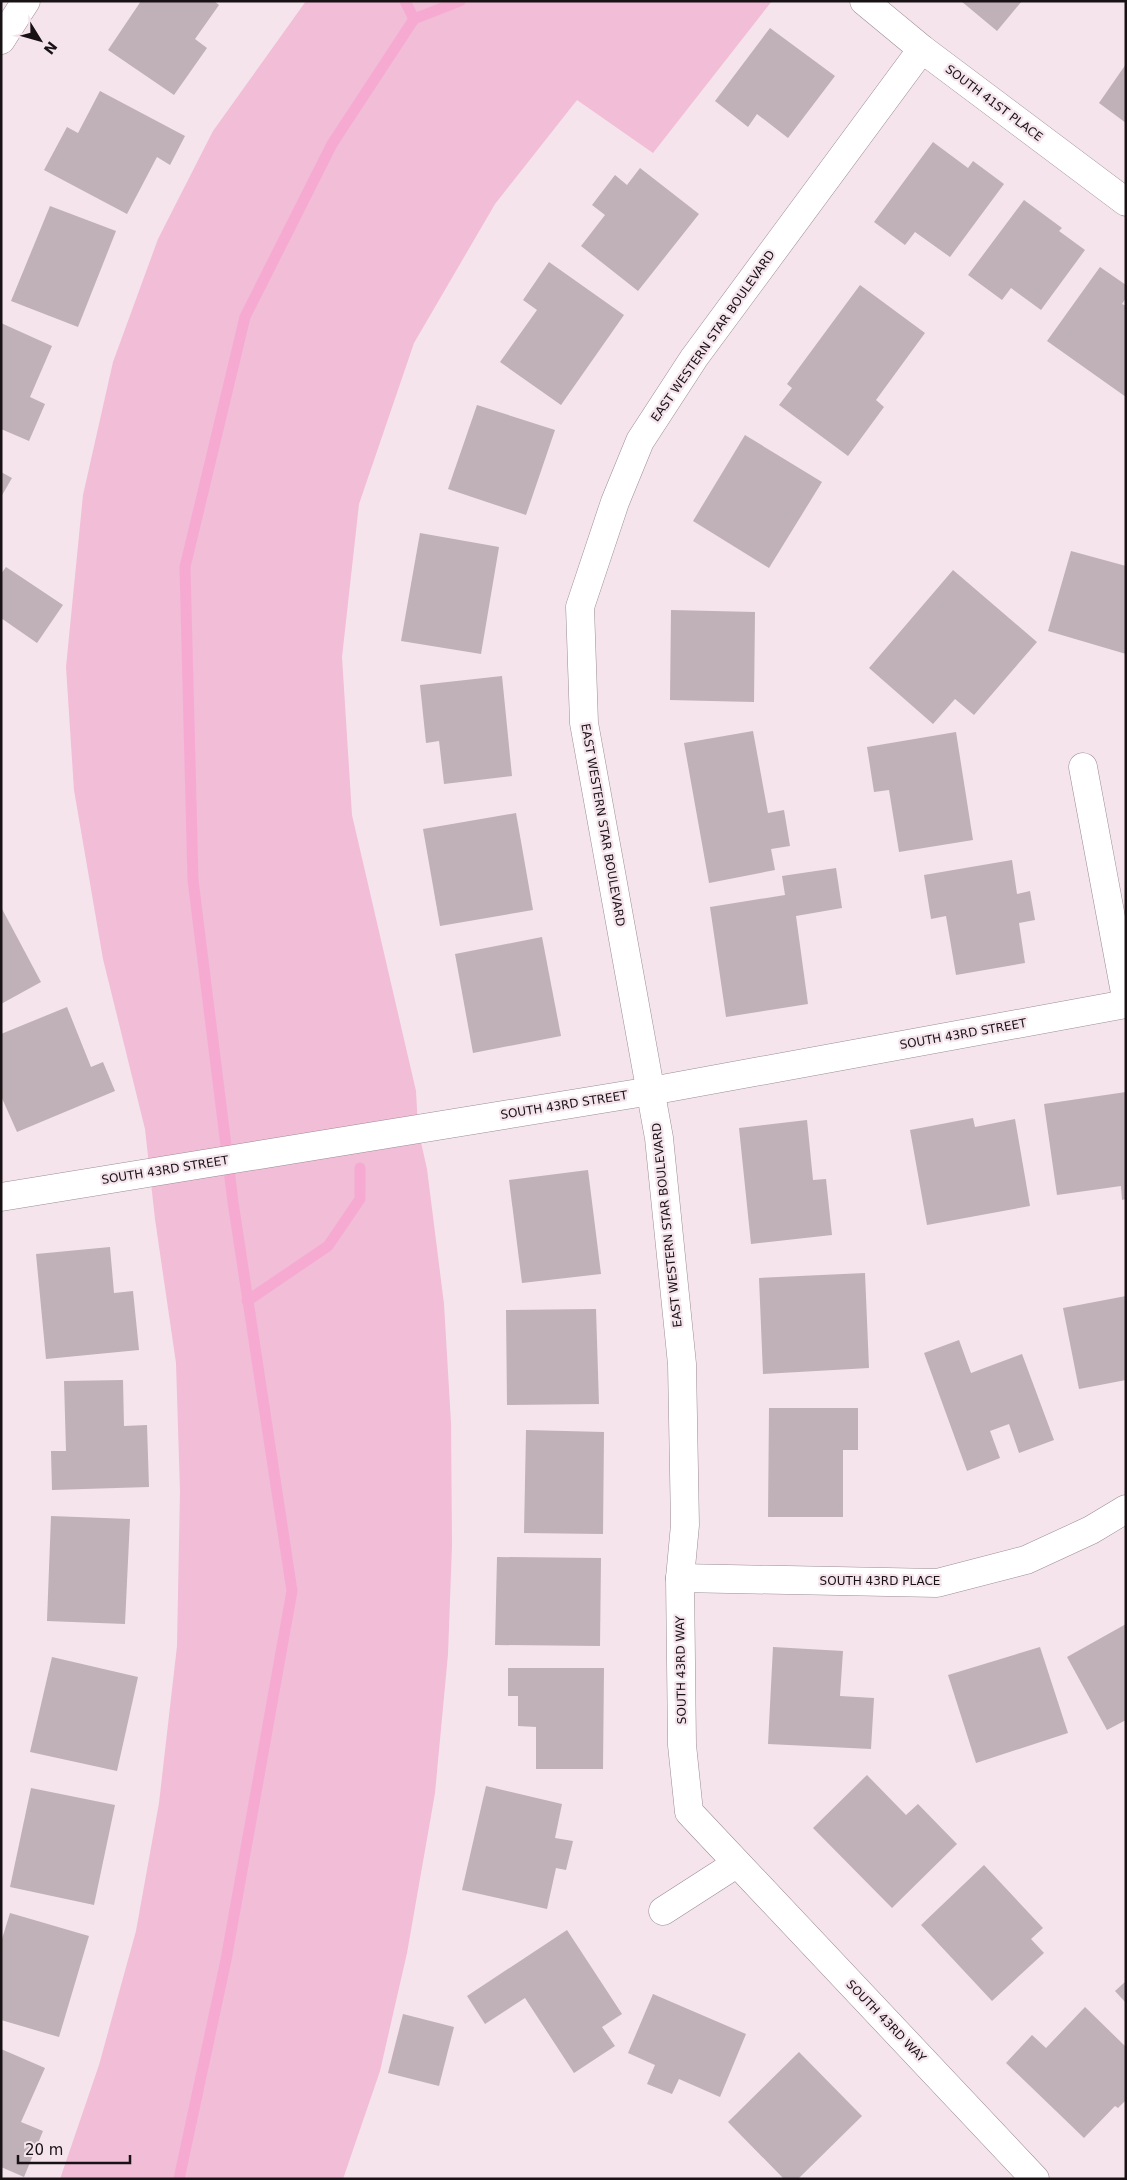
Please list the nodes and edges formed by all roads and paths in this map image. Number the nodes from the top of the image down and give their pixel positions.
1 (26, 1) edge
2 (864, 1) edge
3 (1, 40) edge
4 (922, 49) junction
5 (1126, 202) edge
6 (1082, 767) dead end
7 (1126, 998) edge
8 (1126, 1004) edge
9 (651, 1091) junction
10 (1, 1197) edge
11 (1126, 1510) edge
12 (680, 1578) junction
13 (736, 1864) junction
14 (663, 1911) dead end
15 (1035, 2179) edge

1 - 3 street
2 - 4 street, SOUTH 41ST PLACE
4 - 5 street, SOUTH 41ST PLACE
4 - 9 street, EAST WESTERN STAR BOULEVARD
6 - 7 street
8 - 9 street, SOUTH 43RD STREET
9 - 10 street, SOUTH 43RD STREET
9 - 12 street, EAST WESTERN STAR BOULEVARD
11 - 12 street, SOUTH 43RD PLACE
12 - 13 street, SOUTH 43RD WAY
13 - 14 street
13 - 15 street, SOUTH 43RD WAY

